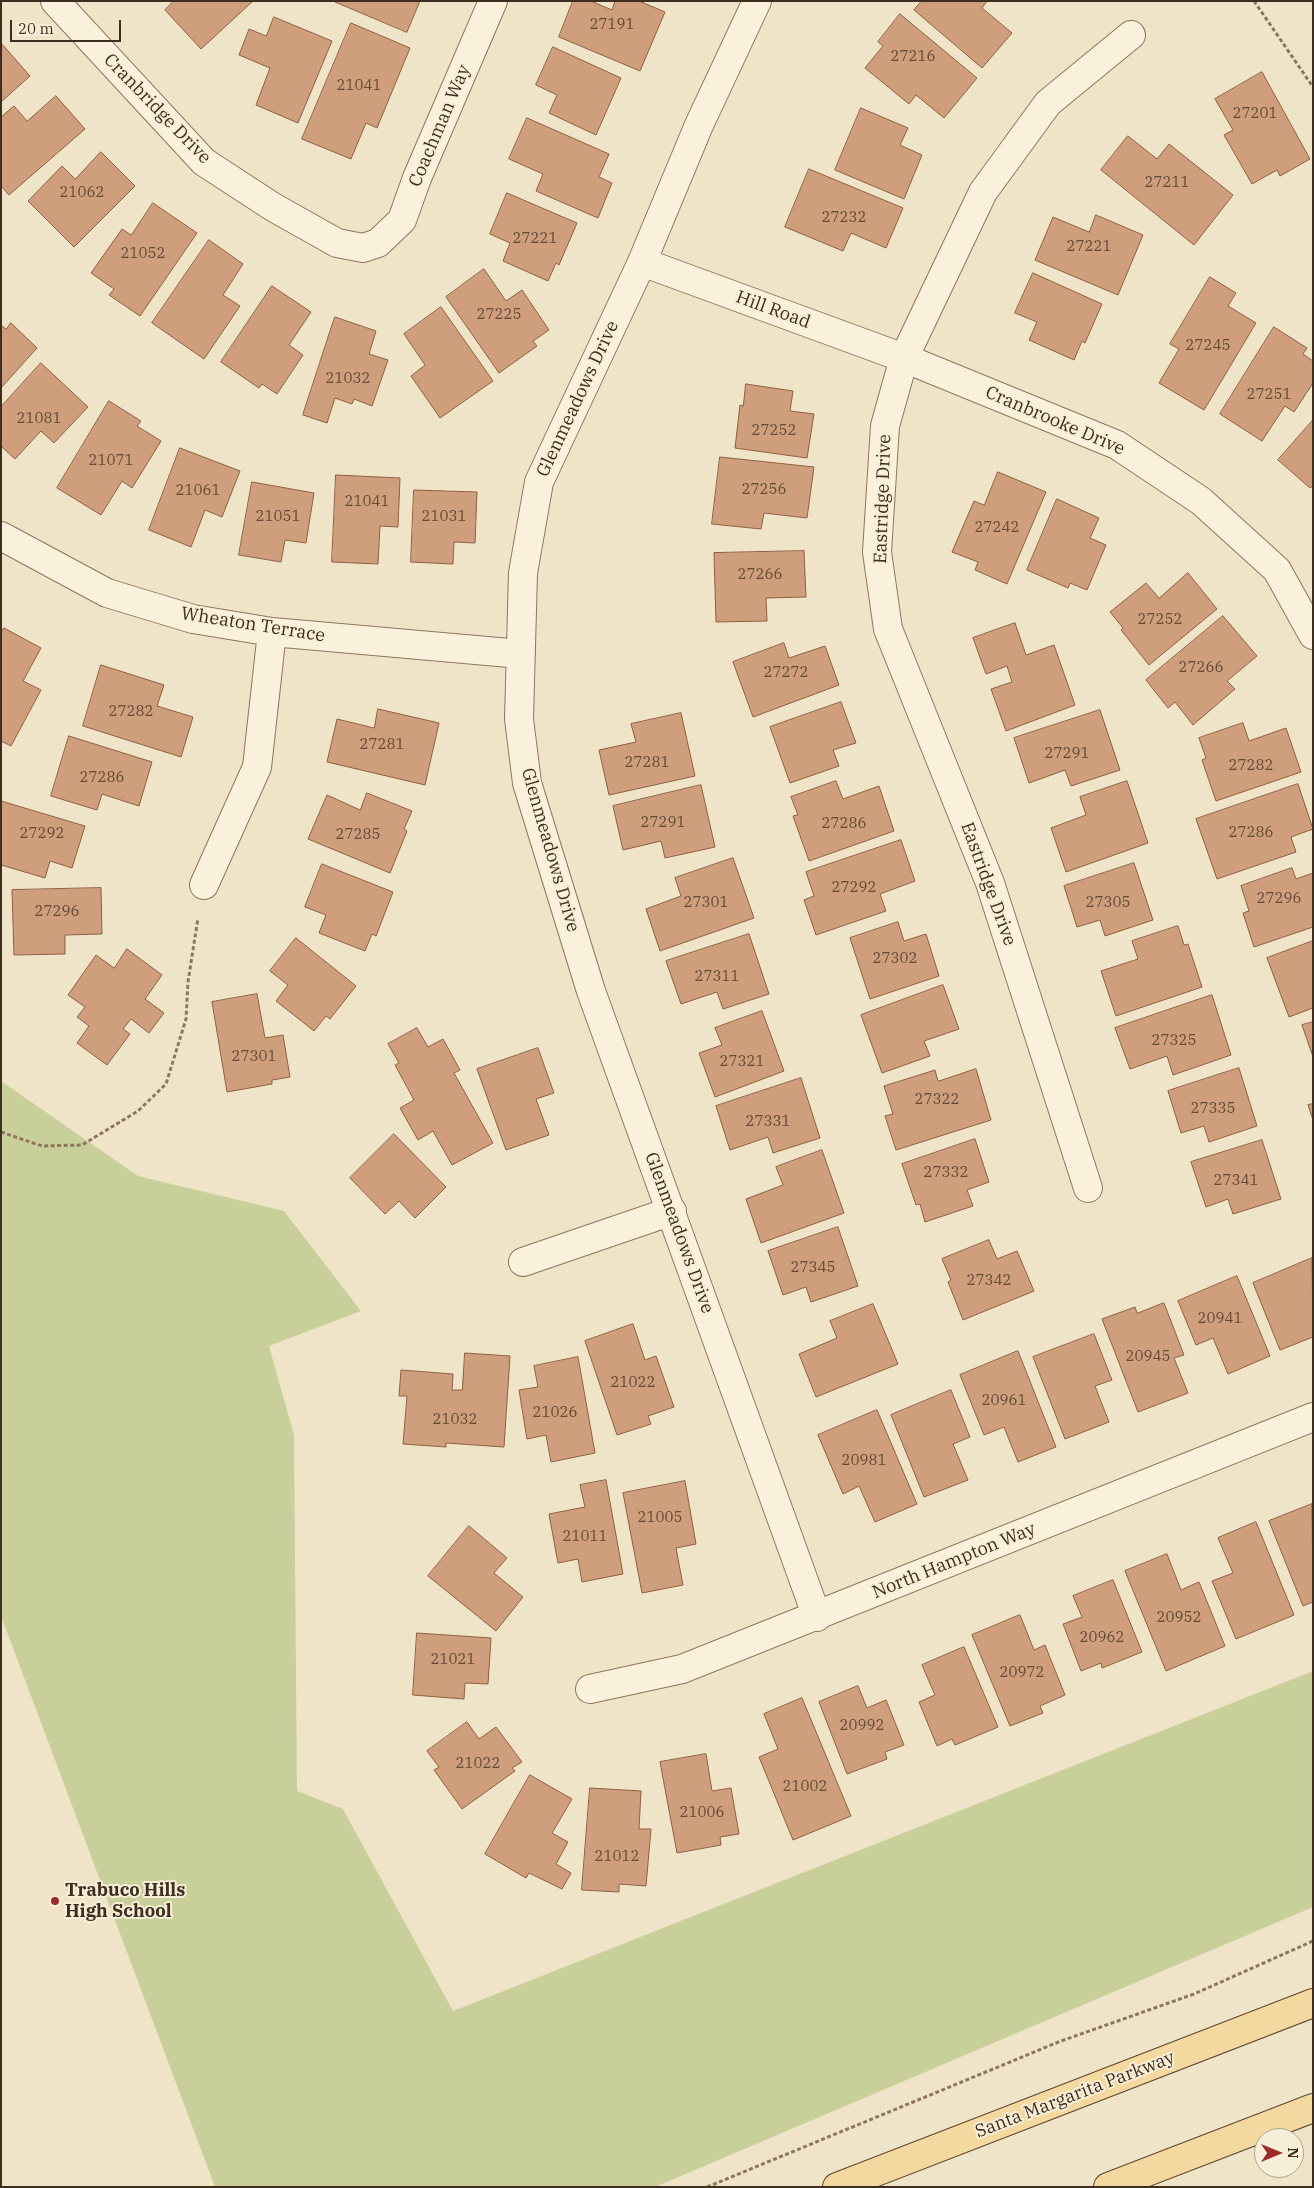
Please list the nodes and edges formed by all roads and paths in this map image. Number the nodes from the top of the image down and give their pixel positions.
1 (55, 1) edge
2 (493, 1) edge
3 (757, 1) edge
4 (1254, 1) edge
5 (1131, 35) dead end
6 (1313, 87) edge
7 (378, 244) joint
8 (642, 262) junction
9 (904, 358) junction
10 (1, 536) edge
11 (272, 632) junction
12 (1313, 635) edge
13 (521, 654) junction
14 (204, 885) joint
15 (1, 1132) edge
16 (1088, 1188) dead end
17 (672, 1211) junction
18 (524, 1262) dead end
19 (1313, 1417) edge
20 (817, 1616) junction
21 (590, 1689) dead end
22 (1313, 1941) edge
23 (1313, 2003) edge
24 (1313, 2108) edge
25 (706, 2187) edge
26 (837, 2187) edge
27 (1108, 2187) edge

1 - 7 street, Cranbridge Drive
2 - 7 street, Coachman Way
3 - 8 street, Glenmeadows Drive
4 - 6 path
5 - 9 street, Eastridge Drive
8 - 9 street, Hill Road
8 - 13 street, Glenmeadows Drive
9 - 12 street, Cranbrooke Drive
9 - 16 street, Eastridge Drive
10 - 11 street, Wheaton Terrace
11 - 13 street, Wheaton Terrace
11 - 14 street
13 - 17 street, Glenmeadows Drive
14 - 15 path
17 - 18 street
17 - 20 street, Glenmeadows Drive
19 - 20 street, North Hampton Way
20 - 21 street, North Hampton Way
22 - 25 path
23 - 26 main road, Santa Margarita Parkway
24 - 27 main road

